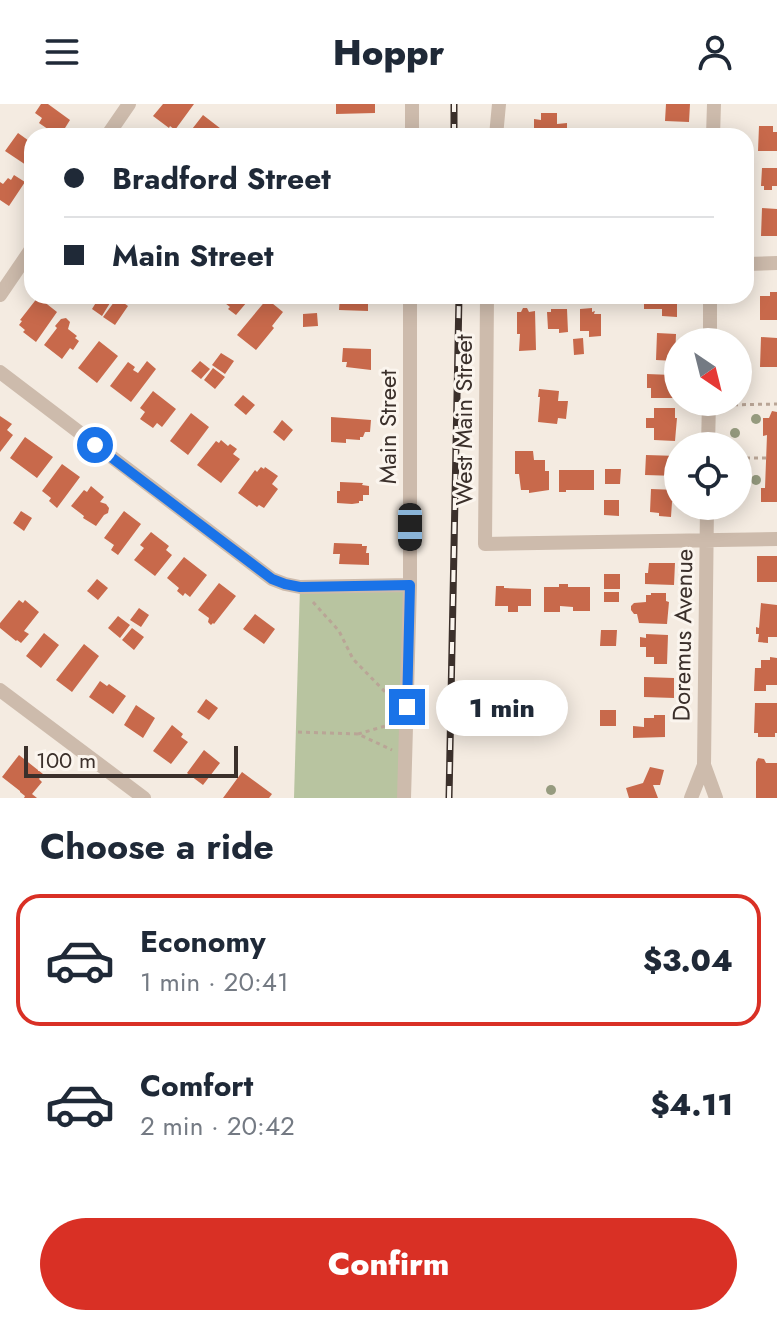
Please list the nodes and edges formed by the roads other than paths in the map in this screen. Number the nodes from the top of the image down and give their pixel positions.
1 (129, 104) edge
2 (412, 104) edge
3 (499, 104) edge
4 (714, 104) edge
5 (112, 128) edge
6 (412, 128) edge
7 (497, 128) edge
8 (713, 128) edge
9 (24, 260) edge
10 (777, 263) edge
11 (754, 264) edge
12 (0, 295) edge
13 (410, 304) edge
14 (487, 304) edge
15 (710, 304) edge
16 (710, 328) edge
17 (0, 372) edge
18 (707, 520) edge
19 (777, 539) edge
20 (707, 540) junction
21 (410, 585) junction
22 (0, 690) edge
23 (704, 765) junction
24 (144, 798) edge
25 (404, 798) edge
26 (691, 798) edge
27 (716, 798) edge

1 - 5 street
2 - 6 street
3 - 7 street
4 - 8 street
9 - 12 street
10 - 11 street
13 - 21 street, Main Street
14 - 20 street, West Main Street
15 - 16 street
17 - 21 street
18 - 20 street, Doremus Avenue
19 - 20 street
20 - 23 street, Doremus Avenue
21 - 25 street, Main Street
22 - 24 street
23 - 26 street, Doremus Avenue
23 - 27 street, Doremus Avenue

